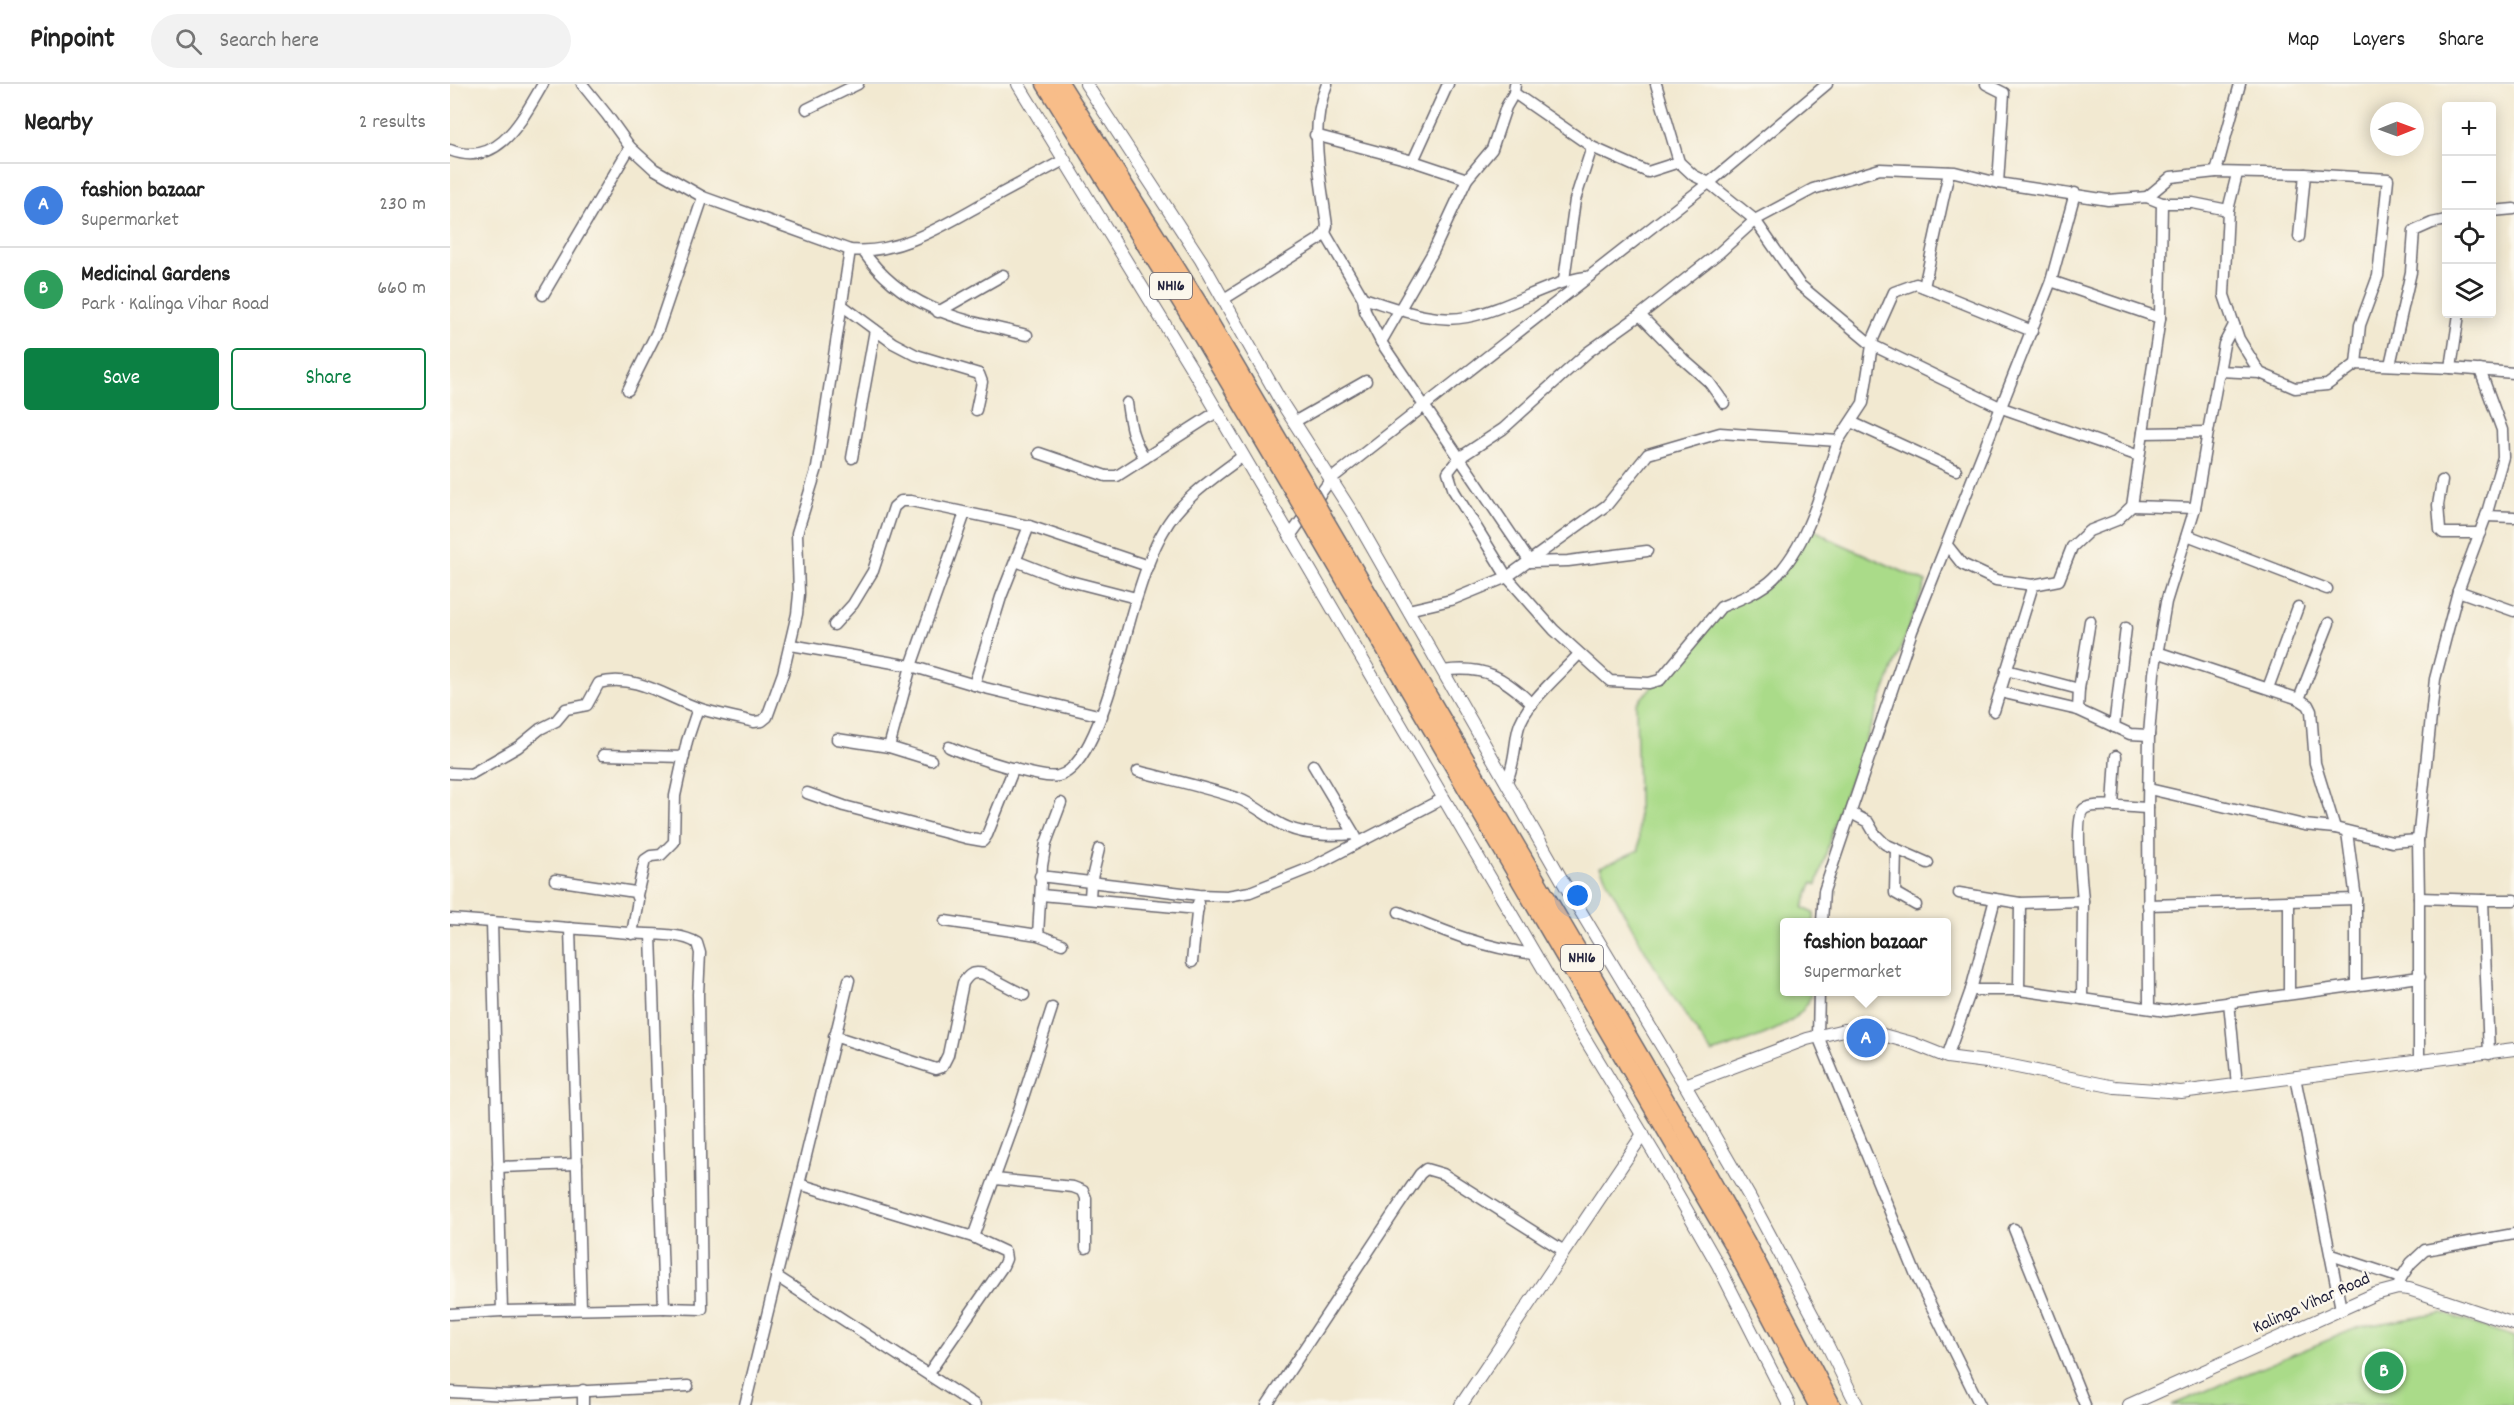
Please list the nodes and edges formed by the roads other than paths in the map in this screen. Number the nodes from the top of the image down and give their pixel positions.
1 (543, 84) edge
2 (582, 84) edge
3 (858, 84) edge
4 (1018, 84) edge
5 (1045, 84) edge
6 (1061, 84) edge
7 (1086, 84) edge
8 (1327, 84) edge
9 (1448, 84) edge
10 (1656, 84) edge
11 (1827, 84) edge
12 (1986, 84) edge
13 (2240, 84) edge
14 (1514, 88) edge
15 (807, 109) dead end
16 (1315, 135) junction
17 (630, 147) junction
18 (1592, 147) junction
19 (450, 150) edge
20 (1064, 160) junction
21 (1413, 161) junction
22 (1679, 162) junction
23 (1949, 172) junction
24 (2216, 172) junction
25 (2237, 174) junction
26 (2305, 174) junction
27 (1467, 179) junction
28 (1709, 183) junction
29 (1998, 183) junction
30 (2075, 193) junction
31 (703, 197) junction
32 (2147, 197) junction
33 (2162, 203) junction
34 (2514, 209) edge
35 (2228, 210) junction
36 (2496, 211) edge
37 (1755, 220) junction
38 (2442, 221) edge
39 (1325, 233) junction
40 (2299, 237) dead end
41 (850, 250) junction
42 (863, 251) junction
43 (1003, 275) dead end
44 (1586, 277) junction
45 (1564, 280) junction
46 (2051, 281) junction
47 (1924, 287) junction
48 (543, 296) dead end
49 (1364, 298) junction
50 (1224, 299) junction
51 (843, 306) junction
52 (1400, 310) junction
53 (938, 312) junction
54 (1640, 315) junction
55 (2160, 318) junction
56 (2458, 318) edge
57 (2234, 325) junction
58 (875, 330) junction
59 (2032, 332) junction
60 (1027, 335) dead end
61 (1381, 342) junction
62 (1872, 345) junction
63 (2356, 364) junction
64 (2390, 365) junction
65 (2451, 368) junction
66 (2481, 370) junction
67 (2219, 371) junction
68 (2260, 373) junction
69 (2514, 373) edge
70 (1366, 381) dead end
71 (628, 390) dead end
72 (1127, 403) dead end
73 (1724, 403) dead end
74 (1426, 405) junction
75 (2002, 408) junction
76 (976, 410) dead end
77 (1218, 411) junction
78 (1294, 422) junction
79 (1851, 422) junction
80 (2208, 432) junction
81 (2143, 434) junction
82 (1838, 441) junction
83 (1039, 453) dead end
84 (1243, 456) junction
85 (2139, 456) junction
86 (852, 458) dead end
87 (1145, 458) junction
88 (1460, 459) junction
89 (1956, 470) dead end
90 (1331, 479) junction
91 (2442, 481) dead end
92 (1299, 488) junction
93 (2132, 506) junction
94 (2195, 508) junction
95 (965, 513) junction
96 (2486, 516) junction
97 (2514, 517) edge
98 (1318, 520) junction
99 (1029, 526) junction
100 (2480, 533) junction
101 (2187, 535) junction
102 (1290, 536) junction
103 (1947, 545) junction
104 (1647, 551) dead end
105 (1016, 561) junction
106 (1530, 562) junction
107 (1148, 566) junction
108 (1507, 577) junction
109 (2032, 585) junction
110 (2327, 589) dead end
111 (2458, 591) junction
112 (1136, 598) junction
113 (2298, 607) dead end
114 (1408, 610) junction
115 (2514, 611) edge
116 (2090, 621) dead end
117 (2329, 623) dead end
118 (834, 625) dead end
119 (2126, 628) dead end
120 (790, 645) junction
121 (2157, 652) junction
122 (1579, 654) junction
123 (911, 666) junction
124 (2006, 670) junction
125 (1443, 671) junction
126 (974, 685) junction
127 (2268, 688) junction
128 (2079, 689) junction
129 (2000, 692) junction
130 (2299, 699) junction
131 (1532, 704) junction
132 (698, 708) junction
133 (2078, 710) junction
134 (1994, 711) dead end
135 (1102, 717) junction
136 (2114, 727) junction
137 (2149, 735) junction
138 (837, 739) dead end
139 (889, 747) junction
140 (949, 747) dead end
141 (603, 755) dead end
142 (2116, 756) dead end
143 (684, 757) junction
144 (931, 760) dead end
145 (1313, 765) dead end
146 (1014, 768) junction
147 (1138, 771) dead end
148 (450, 773) edge
149 (1507, 781) junction
150 (2149, 789) junction
151 (807, 793) dead end
152 (1444, 798) junction
153 (1061, 803) dead end
154 (2113, 806) junction
155 (2148, 808) junction
156 (1851, 813) junction
157 (2335, 828) junction
158 (2347, 832) junction
159 (1357, 838) junction
160 (2418, 840) junction
161 (1099, 849) dead end
162 (1896, 849) junction
163 (1928, 863) dead end
164 (1040, 876) junction
165 (555, 880) dead end
166 (1091, 882) junction
167 (1959, 893) dead end
168 (638, 895) junction
169 (1041, 895) junction
170 (1199, 895) junction
171 (1090, 898) junction
172 (2419, 898) junction
173 (1995, 899) junction
174 (2356, 899) junction
175 (2483, 900) junction
176 (2514, 900) edge
177 (2083, 901) junction
178 (2289, 901) junction
179 (2020, 903) junction
180 (2148, 904) junction
181 (1916, 905) dead end
182 (1198, 909) junction
183 (1399, 912) dead end
184 (1822, 918) edge
185 (450, 919) edge
186 (945, 921) dead end
187 (492, 922) junction
188 (570, 928) junction
189 (632, 934) junction
190 (651, 935) junction
191 (1038, 935) junction
192 (1062, 944) dead end
193 (1535, 954) junction
194 (1192, 963) dead end
195 (2420, 977) junction
196 (849, 980) dead end
197 (2356, 986) junction
198 (1971, 990) junction
199 (2019, 990) junction
200 (2289, 994) junction
201 (1024, 995) dead end
202 (1819, 996) edge
203 (2082, 999) junction
204 (2229, 1002) junction
205 (1052, 1008) dead end
206 (2149, 1008) junction
207 (834, 1036) junction
208 (1818, 1036) junction
209 (2514, 1049) edge
210 (2489, 1054) junction
211 (1947, 1057) junction
212 (2419, 1062) junction
213 (2295, 1077) junction
214 (2237, 1084) junction
215 (1685, 1085) junction
216 (1643, 1134) junction
217 (577, 1164) junction
218 (498, 1167) junction
219 (995, 1179) junction
220 (799, 1184) junction
221 (2014, 1229) dead end
222 (2514, 1235) edge
223 (973, 1238) junction
224 (1086, 1248) dead end
225 (1564, 1251) junction
226 (2331, 1255) junction
227 (776, 1276) junction
228 (2399, 1283) junction
229 (581, 1308) junction
230 (664, 1308) junction
231 (2342, 1309) junction
232 (502, 1311) junction
233 (450, 1314) edge
234 (2514, 1324) edge
235 (928, 1374) junction
236 (688, 1386) dead end
237 (583, 1390) junction
238 (450, 1392) edge
239 (508, 1400) edge
240 (583, 1405) edge
241 (745, 1405) edge
242 (975, 1405) edge
243 (1268, 1405) edge
244 (1461, 1405) edge
245 (1789, 1405) edge
246 (1816, 1405) edge
247 (1832, 1405) edge
248 (1857, 1405) edge
249 (1980, 1405) edge
250 (2085, 1405) edge
251 (2129, 1405) edge

1 - 19 street
2 - 17 street
3 - 15 street
4 - 20 street
5 - 92 highway, NH16
6 - 92 highway, NH16
7 - 50 street
8 - 16 street
9 - 21 street
10 - 22 street
11 - 28 street
12 - 29 street
13 - 24 street
14 - 18 street
14 - 27 street
16 - 21 street
16 - 39 street
17 - 31 street
17 - 48 street
18 - 22 street
18 - 45 street
20 - 42 street
20 - 77 street
21 - 27 street
22 - 28 street
23 - 29 street
23 - 37 street
23 - 47 street
24 - 25 street
24 - 32 street
25 - 26 street
25 - 35 street
26 - 40 street
26 - 63 street
27 - 52 street
28 - 37 street
28 - 44 street
29 - 30 street
30 - 32 street
30 - 46 street
31 - 41 street
31 - 71 street
32 - 33 street
33 - 35 street
33 - 55 street
34 - 36 street
35 - 57 street
37 - 54 street
37 - 62 street
38 - 64 street
39 - 49 street
39 - 50 street
41 - 42 street
41 - 51 street
42 - 53 street
43 - 53 street
44 - 45 street
44 - 74 street
45 - 52 street
46 - 55 street
46 - 59 street
47 - 59 street
47 - 62 street
49 - 52 street
49 - 61 street
50 - 78 street
51 - 58 street
51 - 120 street
52 - 61 street
53 - 60 street
54 - 73 street
54 - 88 street
55 - 81 street
56 - 65 street
57 - 67 street
57 - 68 street
58 - 76 street
58 - 86 street
59 - 75 street
61 - 74 street
62 - 75 street
62 - 79 street
63 - 64 street
63 - 68 street
64 - 65 street
65 - 66 street
66 - 69 street
66 - 96 street
67 - 68 street
67 - 80 street
70 - 78 street
72 - 87 street
74 - 88 street
74 - 90 street
75 - 85 street
75 - 103 street
77 - 84 street
77 - 87 street
78 - 90 street
79 - 82 street
79 - 89 street
80 - 81 street
80 - 94 street
81 - 85 street
82 - 106 street
82 - 122 street
83 - 87 street
84 - 102 street
84 - 107 street
85 - 93 street
88 - 106 street
88 - 108 street
90 - 102 street
90 - 114 street
91 - 100 street
92 - 98 highway, NH16, bridge
93 - 94 street
93 - 109 street
94 - 101 street
95 - 99 street
95 - 118 street
95 - 123 street
96 - 97 street
96 - 100 street
98 - 246 highway, NH16
98 - 247 highway, NH16
99 - 105 street
99 - 107 street
100 - 111 street
101 - 110 street
101 - 121 street
102 - 152 street
103 - 109 street
103 - 156 street
104 - 106 street
105 - 112 street
105 - 126 street
106 - 108 street
107 - 112 street
108 - 114 street
108 - 122 street
109 - 124 street
111 - 115 street
111 - 160 street
112 - 135 street
113 - 127 street
114 - 125 street
116 - 128 street
117 - 130 street
119 - 136 street
120 - 123 street
120 - 132 street
121 - 127 street
121 - 137 street
122 - 131 street
123 - 126 street
123 - 139 street
124 - 128 street
124 - 129 street
125 - 131 street
125 - 149 street
126 - 135 street
127 - 130 street
128 - 133 street
129 - 133 street
129 - 134 street
130 - 157 street
131 - 149 street
132 - 143 street
132 - 148 street
133 - 136 street
135 - 146 street
136 - 137 street
137 - 150 street
138 - 139 street
139 - 144 street
140 - 146 street
141 - 143 street
142 - 154 street
143 - 168 street
145 - 159 street
146 - 151 street
147 - 159 street
149 - 215 street
150 - 155 street
150 - 157 street
152 - 159 street
152 - 193 street
153 - 164 street
154 - 155 street
154 - 177 street
155 - 180 street
156 - 162 street
156 - 184 street
157 - 158 street
158 - 160 street
158 - 174 street
159 - 170 street
160 - 172 street
161 - 166 street
162 - 163 street
162 - 181 street
164 - 166 street
164 - 169 street
165 - 168 street
166 - 170 street
166 - 171 street
167 - 173 street
168 - 189 street
169 - 171 street
169 - 191 street
170 - 182 street
171 - 182 street
172 - 175 street
172 - 195 street
173 - 179 street
173 - 198 street
174 - 178 street
174 - 197 street
175 - 176 street
175 - 210 street
177 - 179 street
177 - 203 street
178 - 180 street
178 - 200 street
179 - 199 street
180 - 206 street
182 - 194 street
183 - 193 street
185 - 187 street
186 - 191 street
187 - 188 street
187 - 218 street
188 - 189 street
188 - 217 street
189 - 190 street
190 - 230 street
190 - 230 street
191 - 192 street
193 - 216 street
195 - 197 street
195 - 212 street
196 - 207 street
197 - 200 street
198 - 199 street
198 - 211 street
199 - 203 street
200 - 204 street
201 - 207 street
202 - 208 street
203 - 206 street
204 - 206 street
204 - 214 street
205 - 219 street
207 - 220 street
208 - 211 street
208 - 215 street
208 - 249 street
209 - 210 street
210 - 212 street
211 - 214 street
212 - 213 street
213 - 214 street
213 - 226 street
215 - 248 street
216 - 225 street
216 - 245 street
217 - 218 street
217 - 229 street
218 - 232 street
219 - 223 street
219 - 224 street
220 - 223 street
220 - 227 street
221 - 250 street
222 - 228 street
223 - 235 street
225 - 243 street
225 - 244 street
226 - 228 street
226 - 231 street
227 - 235 street
227 - 241 street
228 - 231 street, Kalinga Vihar Road
228 - 234 street, Kalinga Vihar Road
229 - 230 street
229 - 232 street
231 - 251 street, Kalinga Vihar Road
232 - 233 street
235 - 242 street
236 - 237 street
237 - 239 street
237 - 240 street
238 - 239 street

